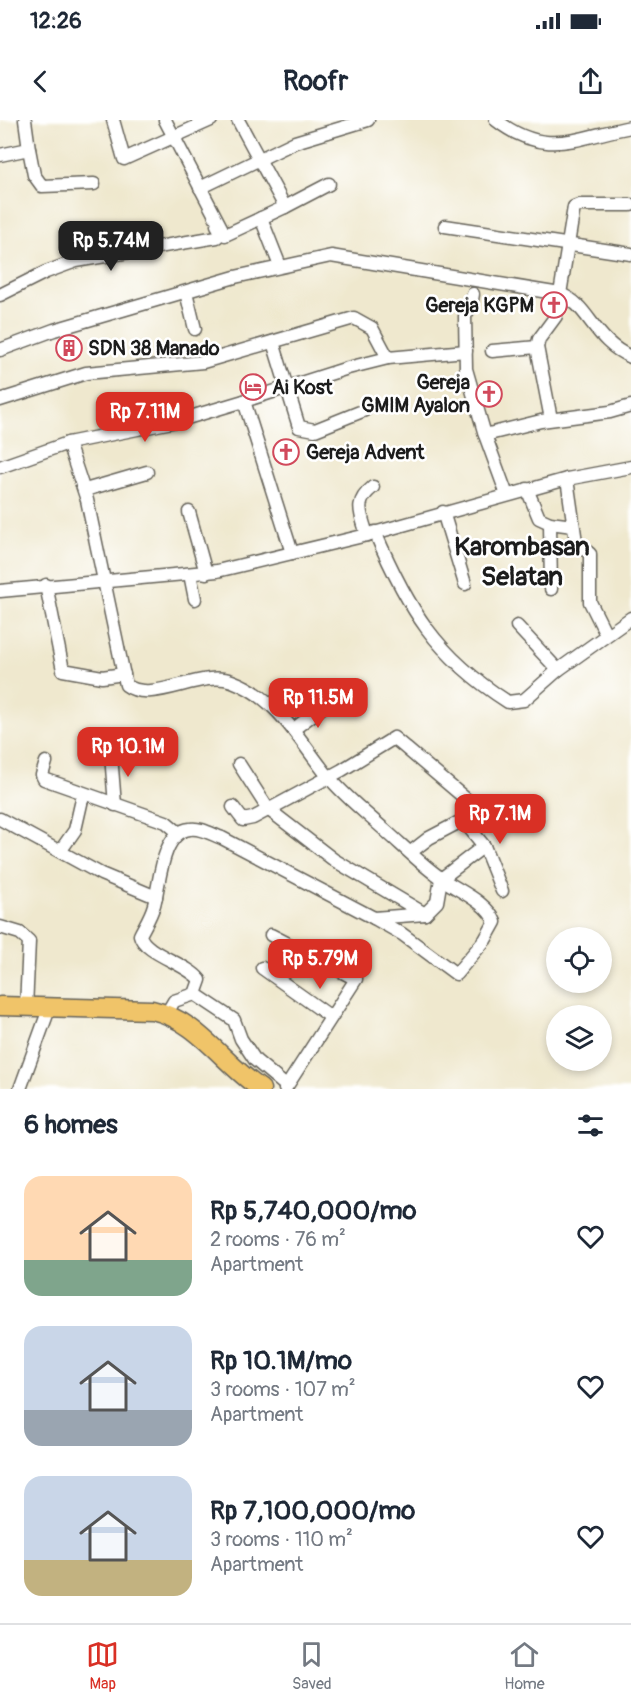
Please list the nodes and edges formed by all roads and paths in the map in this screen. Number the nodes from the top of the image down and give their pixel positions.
1 (24, 120) edge
2 (114, 120) edge
3 (165, 120) edge
4 (211, 120) edge
5 (238, 120) edge
6 (369, 120) edge
7 (496, 120) edge
8 (631, 127) edge
9 (173, 136) junction
10 (29, 149) junction
11 (0, 155) edge
12 (260, 159) junction
13 (94, 184) dead end
14 (329, 184) dead end
15 (200, 188) junction
16 (631, 205) edge
17 (285, 207) junction
18 (211, 209) junction
19 (261, 218) junction
20 (445, 225) dead end
21 (568, 246) junction
22 (631, 254) edge
23 (280, 266) junction
24 (186, 292) junction
25 (473, 294) dead end
26 (560, 294) junction
27 (0, 295) edge
28 (556, 316) dead end
29 (195, 329) dead end
30 (273, 342) junction
31 (537, 347) junction
32 (0, 350) edge
33 (466, 351) junction
34 (492, 351) dead end
35 (631, 357) edge
36 (388, 358) junction
37 (288, 387) junction
38 (0, 400) edge
39 (244, 401) junction
40 (631, 406) edge
41 (365, 410) dead end
42 (551, 419) junction
43 (485, 435) junction
44 (68, 443) junction
45 (0, 466) edge
46 (631, 466) edge
47 (147, 472) dead end
48 (567, 479) junction
49 (373, 487) dead end
50 (527, 489) junction
51 (85, 490) junction
52 (507, 495) junction
53 (189, 512) dead end
54 (443, 512) junction
55 (550, 523) junction
56 (573, 526) junction
57 (371, 534) junction
58 (292, 554) junction
59 (206, 573) junction
60 (190, 574) junction
61 (106, 582) junction
62 (465, 584) dead end
63 (46, 585) junction
64 (551, 589) dead end
65 (0, 591) edge
66 (195, 599) dead end
67 (631, 618) edge
68 (517, 626) dead end
69 (606, 634) junction
70 (558, 670) junction
71 (124, 674) junction
72 (324, 706) dead end
73 (294, 729) junction
74 (111, 755) dead end
75 (46, 762) dead end
76 (238, 764) dead end
77 (328, 777) junction
78 (83, 795) junction
79 (115, 805) junction
80 (232, 807) dead end
81 (268, 809) junction
82 (0, 819) edge
83 (463, 820) junction
84 (179, 833) junction
85 (484, 846) junction
86 (62, 850) junction
87 (411, 852) junction
88 (441, 879) junction
89 (502, 891) dead end
90 (156, 897) junction
91 (425, 914) junction
92 (374, 918) junction
93 (0, 927) edge
94 (271, 935) dead end
95 (262, 968) dead end
96 (195, 994) junction
97 (0, 1006) edge
98 (26, 1008) junction
99 (49, 1009) junction
100 (167, 1013) junction
101 (331, 1017) junction
102 (285, 1088) edge
103 (20, 1089) edge
104 (261, 1089) edge

1 - 10 street
2 - 9 street
3 - 9 street
4 - 9 street
5 - 12 street
6 - 12 street
7 - 8 street
9 - 15 street
10 - 11 street
10 - 13 street
12 - 15 street
12 - 17 street
14 - 17 street
15 - 18 street
16 - 21 street
17 - 19 street
18 - 19 street
18 - 27 street
19 - 23 street
20 - 21 street
21 - 22 street
21 - 26 street
23 - 24 street
23 - 26 street
24 - 29 street
24 - 32 street
25 - 33 street
26 - 35 street
28 - 31 street
30 - 36 street
30 - 37 street
30 - 38 street
31 - 34 street
31 - 42 street
33 - 36 street
33 - 43 street
36 - 37 street
37 - 39 street
37 - 41 street
39 - 44 street
39 - 58 street
40 - 42 street
42 - 43 street
43 - 52 street
44 - 45 street
44 - 51 street
46 - 48 street
47 - 51 street
48 - 50 street
48 - 56 street
49 - 57 street
50 - 52 street
50 - 55 street
51 - 61 street
52 - 54 street
53 - 59 street
54 - 57 street
54 - 62 street
55 - 56 street
55 - 64 street
56 - 69 street
57 - 58 street
57 - 70 street
58 - 59 street
59 - 60 street
60 - 61 street
60 - 66 street
61 - 63 street
61 - 71 street
63 - 65 street
63 - 71 street
67 - 69 street
68 - 70 street
69 - 70 street
71 - 73 street
72 - 73 street
73 - 77 street
74 - 79 street
75 - 78 street
76 - 81 street
77 - 81 street
77 - 83 street
77 - 87 street
78 - 79 street
78 - 86 street
79 - 84 street
80 - 81 street
81 - 91 street
82 - 86 street
83 - 85 street
83 - 87 street
84 - 90 street
84 - 92 street
85 - 88 street
85 - 89 street
86 - 90 street
87 - 88 street
88 - 91 street
88 - 92 street
90 - 96 street
91 - 92 street
93 - 98 street
94 - 101 street
95 - 101 street
96 - 100 street
96 - 102 street
97 - 98 highway
98 - 99 highway
99 - 100 highway
99 - 103 street
100 - 104 highway
101 - 102 street

